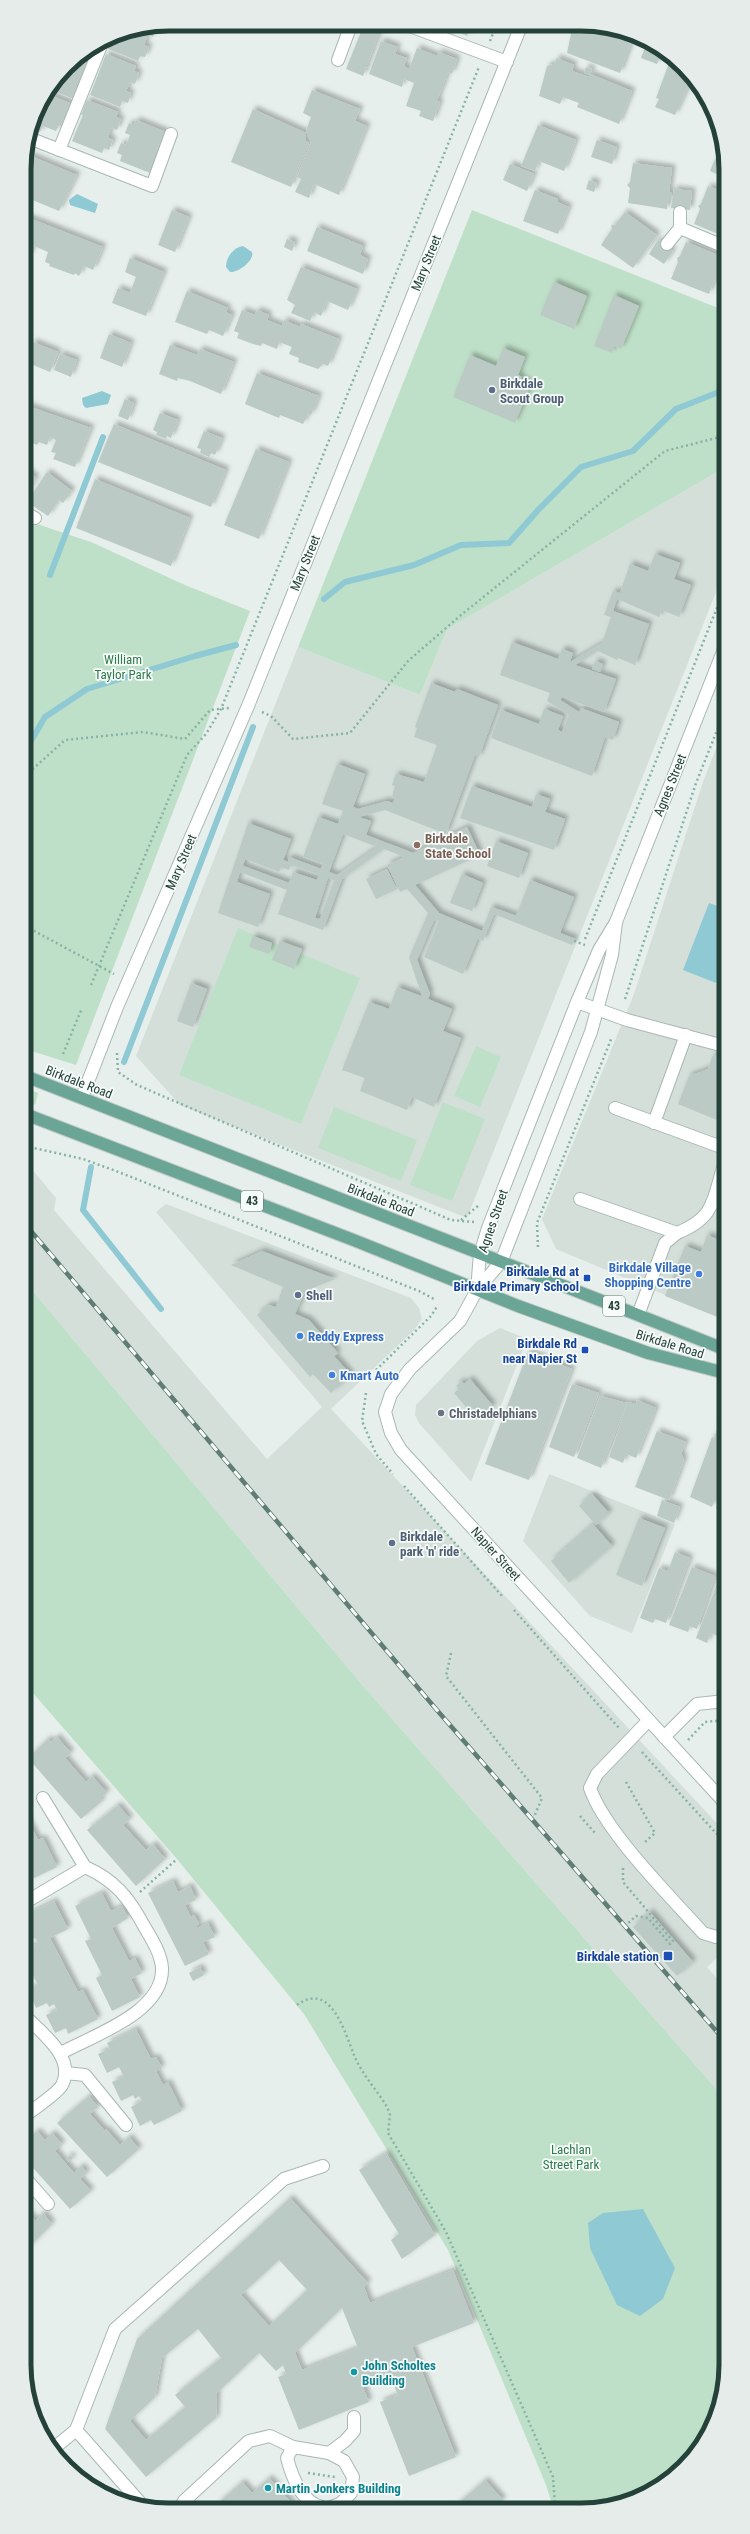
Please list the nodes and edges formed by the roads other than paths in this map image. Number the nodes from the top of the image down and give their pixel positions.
1 (349, 31) edge
2 (423, 31) edge
3 (519, 31) edge
4 (99, 49) edge
5 (338, 60) dead end
6 (507, 62) junction
7 (171, 134) dead end
8 (34, 140) edge
9 (59, 150) junction
10 (680, 212) dead end
11 (680, 228) junction
12 (667, 244) dead end
13 (719, 244) edge
14 (719, 662) edge
15 (616, 922) junction
16 (577, 1002) junction
17 (598, 1010) junction
18 (686, 1035) junction
19 (719, 1045) edge
20 (31, 1078) edge
21 (82, 1097) junction
22 (615, 1108) dead end
23 (31, 1116) edge
24 (654, 1123) junction
25 (719, 1146) edge
26 (719, 1180) edge
27 (580, 1199) dead end
28 (677, 1234) junction
29 (480, 1254) junction
30 (501, 1262) junction
31 (477, 1290) junction
32 (638, 1315) junction
33 (719, 1347) edge
34 (719, 1371) edge
35 (719, 1702) edge
36 (648, 1721) junction
37 (664, 1737) junction
38 (719, 1796) edge
39 (43, 1798) dead end
40 (85, 1867) junction
41 (31, 1899) edge
42 (719, 1936) edge
43 (31, 2022) edge
44 (61, 2053) junction
45 (65, 2073) junction
46 (31, 2111) edge
47 (126, 2125) dead end
48 (323, 2166) dead end
49 (31, 2185) edge
50 (48, 2204) dead end
51 (354, 2417) dead end
52 (76, 2430) junction
53 (57, 2446) edge
54 (293, 2447) junction
55 (329, 2452) junction
56 (137, 2499) edge
57 (183, 2503) edge
58 (312, 2503) edge
59 (341, 2503) edge

1 - 5 street
2 - 6 street
3 - 6 street, Mary Street
4 - 9 street
6 - 21 street, Mary Street
7 - 9 street
8 - 9 street
10 - 11 street
11 - 12 street
11 - 13 street
14 - 15 street, Agnes Street
15 - 16 street, Agnes Street
15 - 17 street, Agnes Street
16 - 17 street
16 - 29 street, Agnes Street
17 - 18 street
17 - 30 street, Agnes Street
18 - 19 street
18 - 24 street
20 - 21 main road, Birkdale Road / 43
21 - 29 main road, Birkdale Road / 43
22 - 24 street
23 - 31 main road, Birkdale Road / 43
24 - 25 street
26 - 28 street
27 - 28 street
28 - 32 street
29 - 30 main road, Birkdale Road / 43
29 - 31 street, Agnes Street
30 - 31 street, Agnes Street
30 - 32 main road, Birkdale Road / 43
31 - 34 main road, Birkdale Road / 43
31 - 36 street, Napier Street
32 - 33 main road, Birkdale Road / 43
35 - 37 street
36 - 37 street, Napier Street
36 - 42 street
37 - 38 street, Napier Street
39 - 40 street
40 - 41 street
40 - 44 street
43 - 44 street
44 - 45 street
45 - 46 street
45 - 47 street
48 - 52 street
49 - 50 street
51 - 55 street
52 - 53 street
52 - 56 street
54 - 55 street
54 - 57 street
54 - 58 street
55 - 59 street

